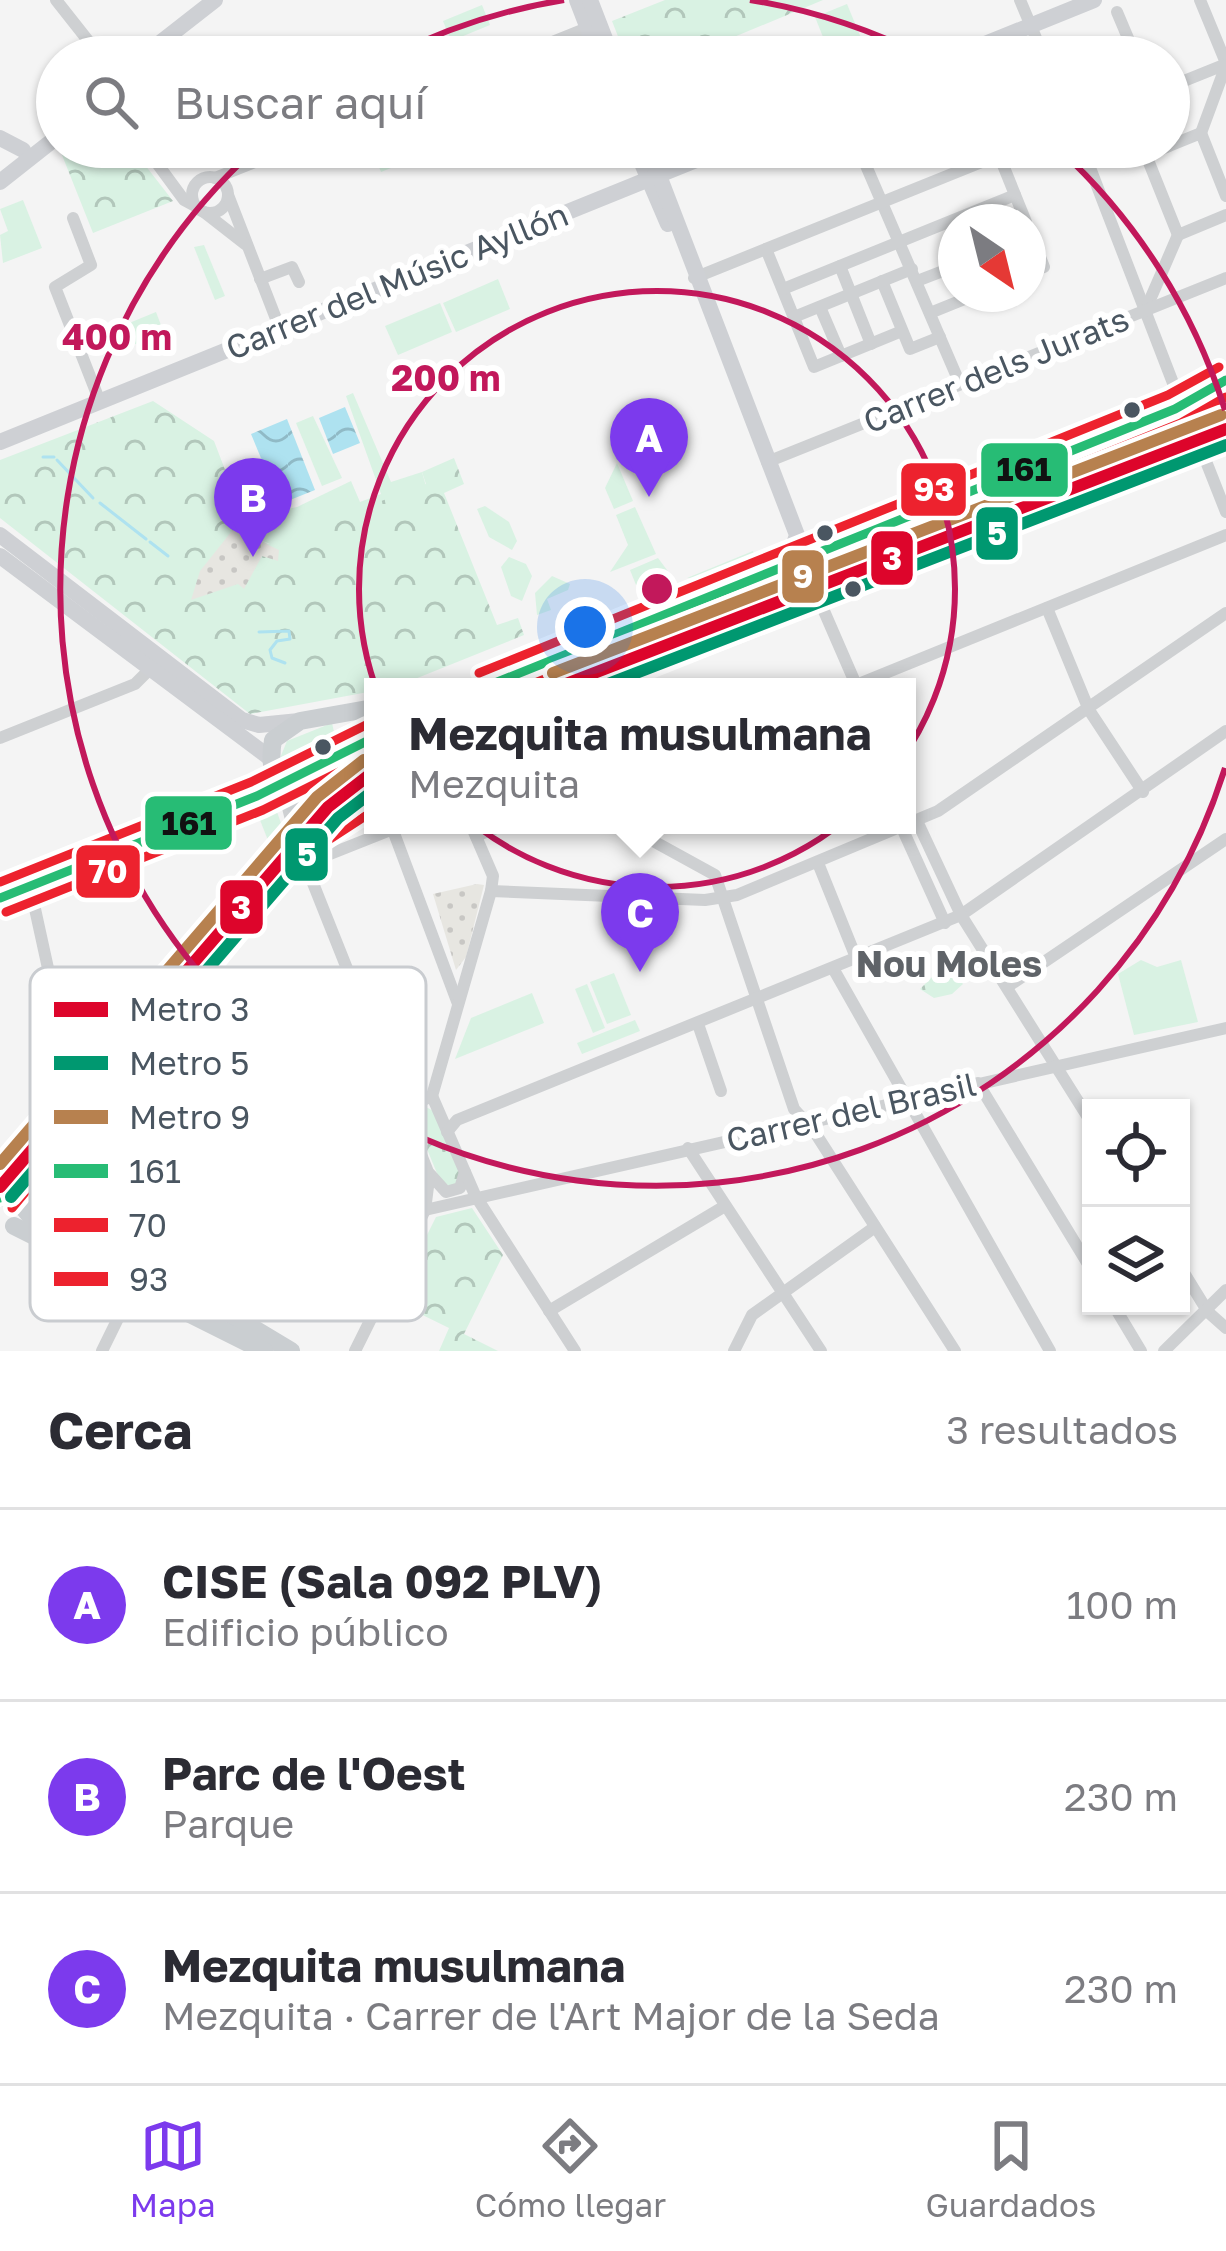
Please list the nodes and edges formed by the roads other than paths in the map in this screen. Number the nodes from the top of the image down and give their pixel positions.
1 (56, 0) edge
2 (215, 0) edge
3 (232, 0) edge
4 (578, 0) edge
5 (590, 0) edge
6 (1020, 0) edge
7 (1094, 0) edge
8 (1200, 0) edge
9 (1117, 11) dead end
10 (593, 26) junction
11 (1030, 26) junction
12 (84, 36) edge
13 (169, 36) edge
14 (188, 36) edge
15 (568, 36) edge
16 (595, 36) edge
17 (599, 36) edge
18 (1005, 36) edge
19 (1035, 36) edge
20 (1127, 36) edge
21 (1226, 64) edge
22 (1190, 79) edge
23 (1201, 133) junction
24 (0, 137) edge
25 (1190, 138) edge
26 (36, 140) edge
27 (23, 150) junction
28 (36, 154) edge
29 (0, 166) edge
30 (162, 168) edge
31 (237, 168) edge
32 (648, 168) edge
33 (652, 168) edge
34 (676, 168) edge
35 (866, 168) edge
36 (967, 168) edge
37 (1004, 168) edge
38 (1090, 168) edge
39 (1151, 168) edge
40 (165, 172) junction
41 (653, 177) junction
42 (208, 179) junction
43 (0, 182) edge
44 (228, 194) junction
45 (1015, 195) junction
46 (1226, 196) edge
47 (880, 204) junction
48 (1018, 204) edge
49 (200, 210) junction
50 (1226, 215) edge
51 (73, 218) dead end
52 (1178, 235) junction
53 (900, 242) junction
54 (766, 249) junction
55 (250, 252) junction
56 (840, 266) junction
57 (938, 270) edge
58 (692, 272) junction
59 (914, 275) junction
60 (1226, 278) edge
61 (260, 279) junction
62 (882, 281) junction
63 (299, 282) dead end
64 (783, 289) junction
65 (851, 294) junction
66 (820, 307) junction
67 (938, 310) edge
68 (1146, 310) junction
69 (930, 313) junction
70 (794, 317) junction
71 (280, 329) junction
72 (902, 331) junction
73 (940, 337) junction
74 (872, 344) junction
75 (841, 356) junction
76 (1226, 380) edge
77 (960, 385) junction
78 (1226, 394) edge
79 (100, 402) junction
80 (1175, 409) junction
81 (1226, 417) edge
82 (1226, 431) edge
83 (1196, 436) junction
84 (0, 442) edge
85 (767, 462) junction
86 (976, 489) junction
87 (1226, 512) edge
88 (982, 521) junction
89 (0, 536) edge
90 (1226, 536) edge
91 (0, 556) edge
92 (779, 568) junction
93 (814, 588) junction
94 (708, 596) junction
95 (1047, 608) junction
96 (1226, 613) edge
97 (156, 663) junction
98 (596, 676) junction
99 (507, 678) edge
100 (591, 678) edge
101 (853, 678) edge
102 (876, 678) edge
103 (364, 710) edge
104 (1088, 710) junction
105 (300, 721) junction
106 (0, 738) edge
107 (1224, 739) edge
108 (364, 743) edge
109 (270, 758) junction
110 (364, 758) edge
111 (285, 788) junction
112 (1144, 792) junction
113 (364, 799) edge
114 (337, 817) junction
115 (916, 817) edge
116 (376, 834) edge
117 (395, 834) edge
118 (474, 834) edge
119 (650, 834) edge
120 (881, 834) edge
121 (914, 834) edge
122 (916, 834) edge
123 (1226, 839) edge
124 (297, 843) junction
125 (818, 863) junction
126 (305, 864) junction
127 (30, 886) junction
128 (491, 891) junction
129 (0, 898) edge
130 (721, 898) junction
131 (961, 915) junction
132 (945, 923) junction
133 (857, 960) junction
134 (48, 967) edge
135 (192, 967) edge
136 (344, 967) edge
137 (834, 970) junction
138 (1007, 987) junction
139 (758, 1000) junction
140 (458, 1005) junction
141 (698, 1024) junction
142 (1226, 1028) edge
143 (1056, 1066) junction
144 (978, 1083) junction
145 (721, 1091) dead end
146 (432, 1096) junction
147 (426, 1099) edge
148 (905, 1100) junction
149 (1082, 1108) edge
150 (806, 1122) junction
151 (447, 1132) junction
152 (688, 1148) junction
153 (30, 1154) edge
154 (426, 1167) edge
155 (428, 1172) junction
156 (465, 1172) junction
157 (2, 1186) edge
158 (476, 1195) junction
159 (426, 1204) edge
160 (725, 1206) junction
161 (426, 1209) edge
162 (30, 1216) edge
163 (875, 1227) junction
164 (1082, 1254) edge
165 (1190, 1283) edge
166 (1226, 1290) edge
167 (783, 1294) junction
168 (550, 1311) junction
169 (1208, 1312) junction
170 (1119, 1315) edge
171 (117, 1321) edge
172 (182, 1321) edge
173 (203, 1321) edge
174 (223, 1321) edge
175 (235, 1321) edge
176 (1226, 1328) edge
177 (356, 1346) edge
178 (102, 1351) edge
179 (240, 1351) edge
180 (264, 1351) edge
181 (290, 1351) edge
182 (344, 1351) edge
183 (575, 1351) edge
184 (734, 1351) edge
185 (821, 1351) edge
186 (955, 1351) edge
187 (1050, 1351) edge
188 (1141, 1351) edge
189 (1164, 1351) edge

1 - 12 street
2 - 13 street
3 - 14 street
4 - 10 street
5 - 10 street
6 - 11 street
7 - 11 street
8 - 21 street
9 - 20 street
10 - 15 street
10 - 16 street
10 - 17 street
11 - 18 street
11 - 19 street
21 - 22 street
21 - 23 street
23 - 25 street
23 - 46 street
24 - 27 street
26 - 27 street
27 - 29 street
28 - 43 street
30 - 40 street
31 - 42 street
32 - 41 street
33 - 41 street
34 - 41 street, Carrer del Músic Ayllón
35 - 47 street
36 - 47 street
37 - 45 street
38 - 68 street
39 - 52 street
40 - 42 street
40 - 49 street
41 - 58 street
41 - 71 street, Carrer del Músic Ayllón
42 - 44 street
42 - 49 street
44 - 49 street
44 - 55 street
45 - 48 street
45 - 53 street
47 - 53 street
47 - 54 street
49 - 55 street
50 - 52 street
51 - 79 street
52 - 68 street
53 - 56 street
53 - 59 street
54 - 58 street
54 - 64 street
55 - 61 street
56 - 64 street
56 - 65 street
57 - 59 street
58 - 85 street
59 - 62 street
59 - 69 street
60 - 68 street, Carrer dels Jurats
61 - 63 street
61 - 71 street
62 - 65 street
62 - 72 street
64 - 70 street
65 - 66 street
65 - 74 street
66 - 70 street
66 - 75 street
67 - 69 street
68 - 77 street, Carrer dels Jurats
68 - 80 street
69 - 73 street
70 - 75 street
71 - 79 street, Carrer del Músic Ayllón
72 - 73 street
72 - 74 street
73 - 77 street
74 - 75 street
76 - 80 main road
77 - 85 street, Carrer dels Jurats
78 - 80 main road
79 - 84 street, Carrer del Músic Ayllón
80 - 86 main road
80 - 88 main road
81 - 83 main road
82 - 83 main road
83 - 87 street
83 - 88 main road
85 - 92 street
86 - 92 main road
86 - 93 main road
88 - 93 main road
89 - 97 street
90 - 95 street
91 - 97 street
92 - 94 main road
93 - 98 main road
93 - 101 street
94 - 98 main road
94 - 99 main road
95 - 102 street
95 - 104 street
96 - 104 street
97 - 105 street
97 - 106 street
97 - 109 street
98 - 100 main road
103 - 105 main road
104 - 112 street
104 - 115 street
105 - 109 main road
107 - 112 street
108 - 111 main road
109 - 111 main road
110 - 111 street
111 - 114 main road
111 - 124 street
111 - 127 main road
112 - 131 street
113 - 114 main road
114 - 124 main road
116 - 126 street
117 - 140 street
118 - 128 street
119 - 130 street
120 - 125 street
121 - 132 street
122 - 131 street
123 - 138 street
124 - 126 street
124 - 135 main road
125 - 130 street
125 - 133 street
126 - 136 street
127 - 129 main road
127 - 134 street
128 - 130 street
128 - 140 street
130 - 139 street
131 - 132 street
131 - 138 street
132 - 133 street
133 - 137 street
137 - 139 street
137 - 148 street
138 - 143 street
139 - 141 street
139 - 150 street
140 - 146 street
141 - 145 street
141 - 151 street
142 - 143 street, Carrer del Brasil
143 - 144 street, Carrer del Brasil
143 - 149 street
144 - 148 street, Carrer del Brasil
144 - 164 street
146 - 147 street
146 - 151 street
148 - 150 street, Carrer del Brasil
148 - 187 street
150 - 152 street, Carrer del Brasil
150 - 163 street
151 - 156 street
152 - 158 street, Carrer del Brasil
152 - 160 street
153 - 157 main road
154 - 155 street
155 - 156 street
155 - 159 street
156 - 158 street
157 - 162 main road
158 - 161 street, Carrer del Brasil
158 - 168 street
160 - 167 street
160 - 168 street
163 - 167 street
163 - 186 street
165 - 169 street
166 - 169 street
167 - 184 street
167 - 185 street
168 - 183 street
169 - 176 street
169 - 189 street
170 - 188 street
171 - 178 street
172 - 179 main road
173 - 180 main road
174 - 181 main road
175 - 181 main road
177 - 182 street

